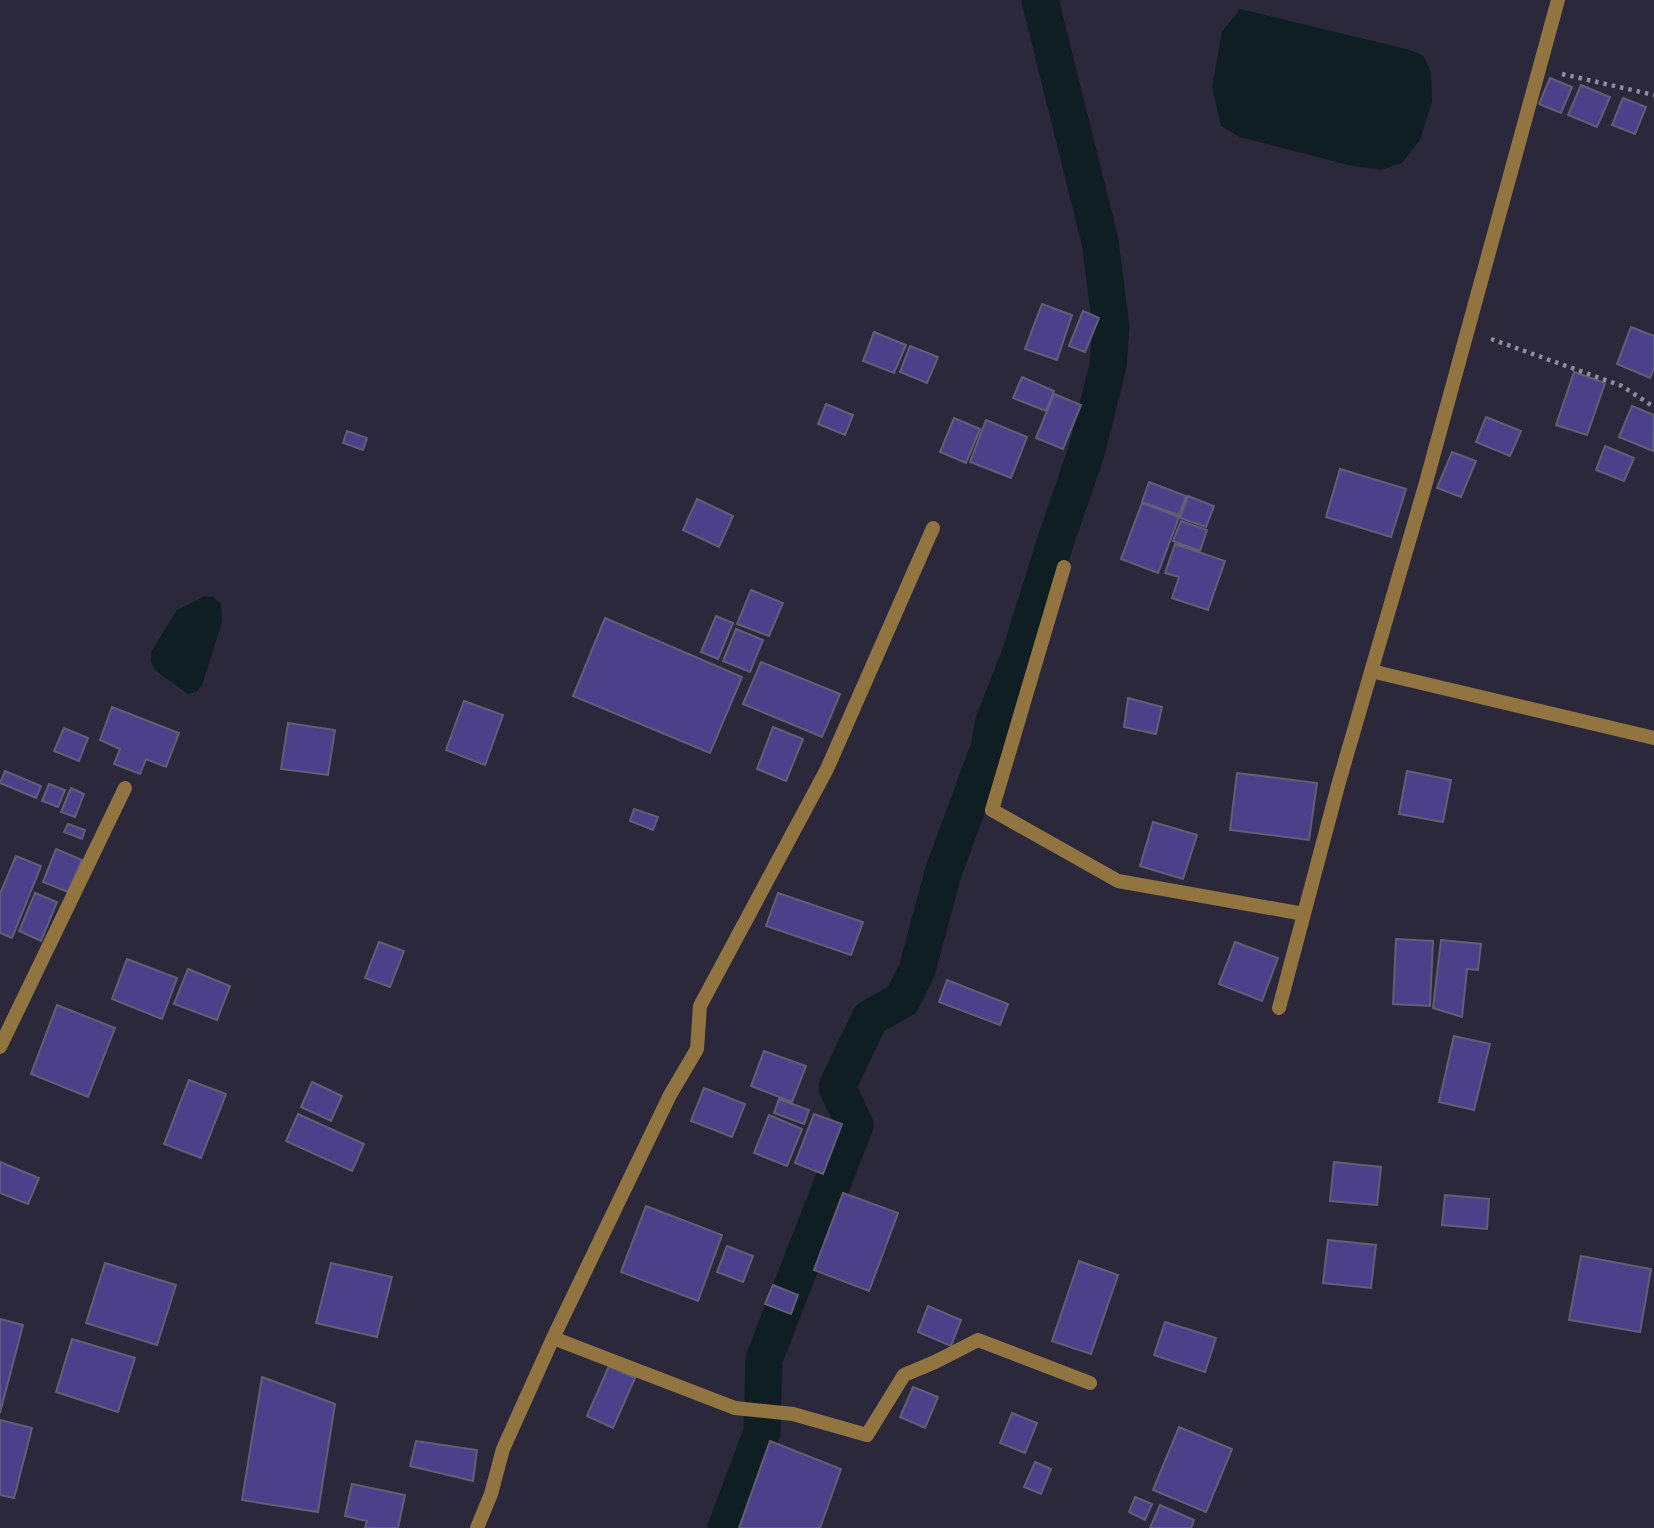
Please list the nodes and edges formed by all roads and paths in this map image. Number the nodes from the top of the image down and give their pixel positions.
1 (1558, 0) edge
2 (1541, 69) junction
3 (1654, 95) edge
4 (1467, 331) junction
5 (1654, 407) edge
6 (933, 528) dead end
7 (1064, 567) dead end
8 (1371, 671) junction
9 (1654, 738) edge
10 (125, 788) dead end
11 (1304, 915) junction
12 (1279, 1009) dead end
13 (0, 1047) edge
14 (553, 1338) junction
15 (1090, 1383) dead end
16 (477, 1528) edge

1 - 2 street
2 - 3 path
2 - 4 street
4 - 5 path
4 - 8 street
6 - 14 street
7 - 11 street
8 - 9 street
8 - 11 street
10 - 13 street
11 - 12 street
14 - 15 street
14 - 16 street

